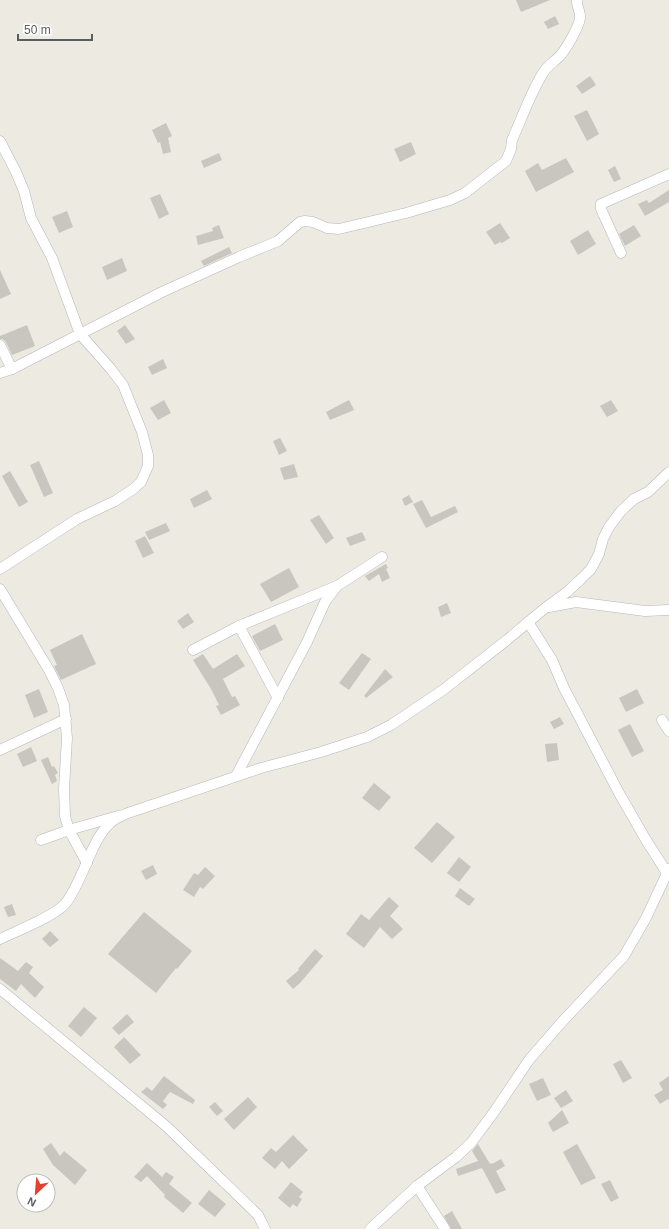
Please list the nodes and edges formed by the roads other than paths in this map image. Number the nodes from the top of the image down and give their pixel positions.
1 (577, 0) edge
2 (0, 141) edge
3 (669, 174) edge
4 (621, 253) dead end
5 (80, 334) junction
6 (0, 345) edge
7 (4, 371) edge
8 (669, 472) edge
9 (382, 557) dead end
10 (0, 569) edge
11 (337, 586) junction
12 (0, 589) edge
13 (545, 608) junction
14 (669, 610) edge
15 (528, 622) junction
16 (239, 626) junction
17 (193, 650) dead end
18 (278, 698) junction
19 (66, 719) junction
20 (662, 720) dead end
21 (669, 731) edge
22 (0, 750) edge
23 (236, 776) junction
24 (128, 813) junction
25 (69, 830) junction
26 (41, 840) dead end
27 (87, 863) junction
28 (668, 871) edge
29 (0, 938) edge
30 (0, 989) edge
31 (417, 1186) junction
32 (265, 1229) edge
33 (370, 1229) edge
34 (445, 1229) edge

1 - 5 street
2 - 5 street
3 - 4 street
5 - 7 street
5 - 10 street
6 - 7 street
8 - 13 street
9 - 11 street
11 - 16 street
11 - 18 street
12 - 19 street
13 - 14 street
13 - 15 street
15 - 23 street
15 - 28 street
16 - 17 street
16 - 18 street
18 - 23 street
19 - 22 street
19 - 25 street
20 - 21 street
23 - 24 street
24 - 25 street
24 - 27 street
25 - 26 street
25 - 27 street
27 - 29 street
28 - 31 street
30 - 32 street
31 - 33 street
31 - 34 street

